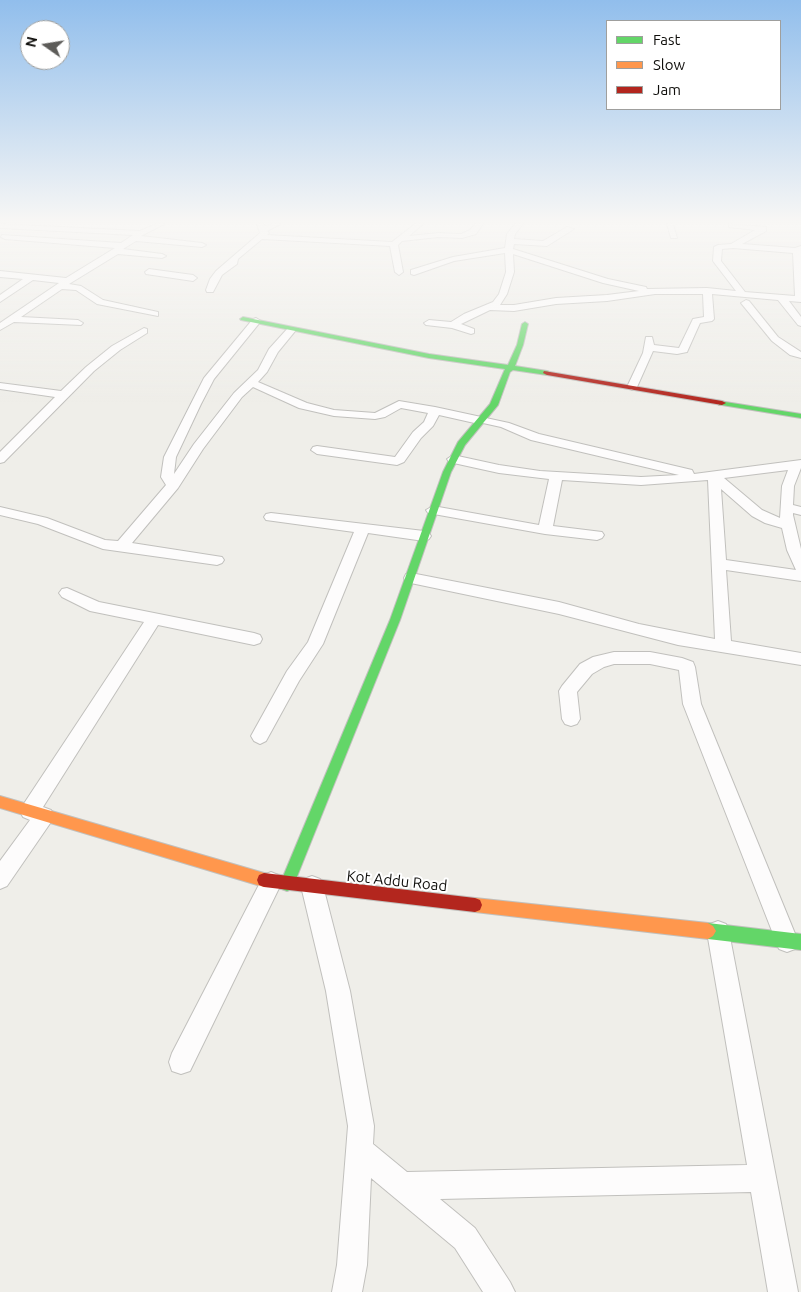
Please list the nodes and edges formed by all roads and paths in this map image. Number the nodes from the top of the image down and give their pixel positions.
1 (21, 284) edge
2 (63, 284) edge
3 (68, 284) edge
4 (212, 284) edge
5 (506, 284) edge
6 (622, 284) edge
7 (735, 284) edge
8 (800, 284) edge
9 (210, 290) dead end
10 (655, 291) junction
11 (707, 291) junction
12 (742, 293) junction
13 (781, 297) junction
14 (0, 299) edge
15 (800, 299) edge
16 (746, 303) dead end
17 (490, 307) junction
18 (155, 314) dead end
19 (11, 319) junction
20 (243, 319) dead end
21 (256, 321) junction
22 (78, 323) dead end
23 (429, 323) dead end
24 (801, 323) edge
25 (525, 324) dead end
26 (453, 325) junction
27 (0, 327) edge
28 (291, 330) junction
29 (144, 331) dead end
30 (471, 331) dead end
31 (801, 355) edge
32 (511, 368) junction
33 (250, 384) junction
34 (0, 386) edge
35 (632, 387) junction
36 (63, 395) junction
37 (435, 410) junction
38 (801, 416) edge
39 (480, 420) junction
40 (317, 450) dead end
41 (0, 459) edge
42 (453, 460) junction
43 (799, 465) edge
44 (556, 476) junction
45 (709, 476) junction
46 (173, 485) junction
47 (786, 507) junction
48 (433, 510) junction
49 (0, 511) edge
50 (801, 511) edge
51 (271, 517) dead end
52 (787, 525) junction
53 (363, 528) junction
54 (545, 530) junction
55 (597, 535) dead end
56 (424, 536) junction
57 (121, 547) junction
58 (217, 560) dead end
59 (719, 564) junction
60 (801, 567) edge
61 (801, 576) edge
62 (411, 578) junction
63 (67, 593) dead end
64 (154, 619) junction
65 (254, 639) dead end
66 (723, 646) junction
67 (801, 659) edge
68 (571, 719) dead end
69 (260, 736) dead end
70 (0, 802) edge
71 (37, 814) junction
72 (0, 879) edge
73 (279, 883) junction
74 (312, 886) junction
75 (718, 932) junction
76 (794, 941) edge
77 (181, 1062) dead end
78 (359, 1150) junction
79 (762, 1178) junction
80 (402, 1186) junction
81 (347, 1292) edge
82 (500, 1292) edge
83 (783, 1292) edge

1 - 14 street
2 - 19 street
3 - 18 street
4 - 9 street
5 - 17 street
6 - 10 street
7 - 12 street
8 - 15 street
10 - 11 street
10 - 17 street
11 - 12 street
11 - 35 street
12 - 13 street
13 - 15 street
13 - 24 street
16 - 31 street
17 - 26 street
19 - 22 street
19 - 27 street
20 - 21 street
21 - 28 street
21 - 46 street
23 - 26 street
25 - 32 street
26 - 30 street
28 - 32 street
28 - 33 street
29 - 36 street
32 - 35 street
32 - 39 street
33 - 37 street
33 - 46 street
34 - 36 street
35 - 38 street
36 - 41 street
37 - 39 street
37 - 40 street
39 - 42 street
39 - 45 street
42 - 44 street
42 - 48 street
43 - 45 street
43 - 47 street
44 - 45 street
44 - 54 street
45 - 52 street
45 - 59 street
46 - 57 street
47 - 50 street
47 - 52 street
48 - 54 street
48 - 56 street
49 - 57 street
51 - 53 street
52 - 60 street
53 - 56 street
53 - 69 street
54 - 55 street
56 - 62 street
57 - 58 street
59 - 61 street
59 - 66 street
62 - 66 street
62 - 73 street
63 - 64 street
64 - 65 street
64 - 71 street
66 - 67 street
68 - 76 street
70 - 71 street, Kot Addu Road
71 - 72 street
71 - 73 street, Kot Addu Road
73 - 74 street, Kot Addu Road
73 - 77 street
74 - 75 street, Kot Addu Road
74 - 78 street
75 - 76 street, Kot Addu Road
75 - 79 street
78 - 80 street
78 - 81 street
79 - 80 street
79 - 83 street
80 - 82 street

